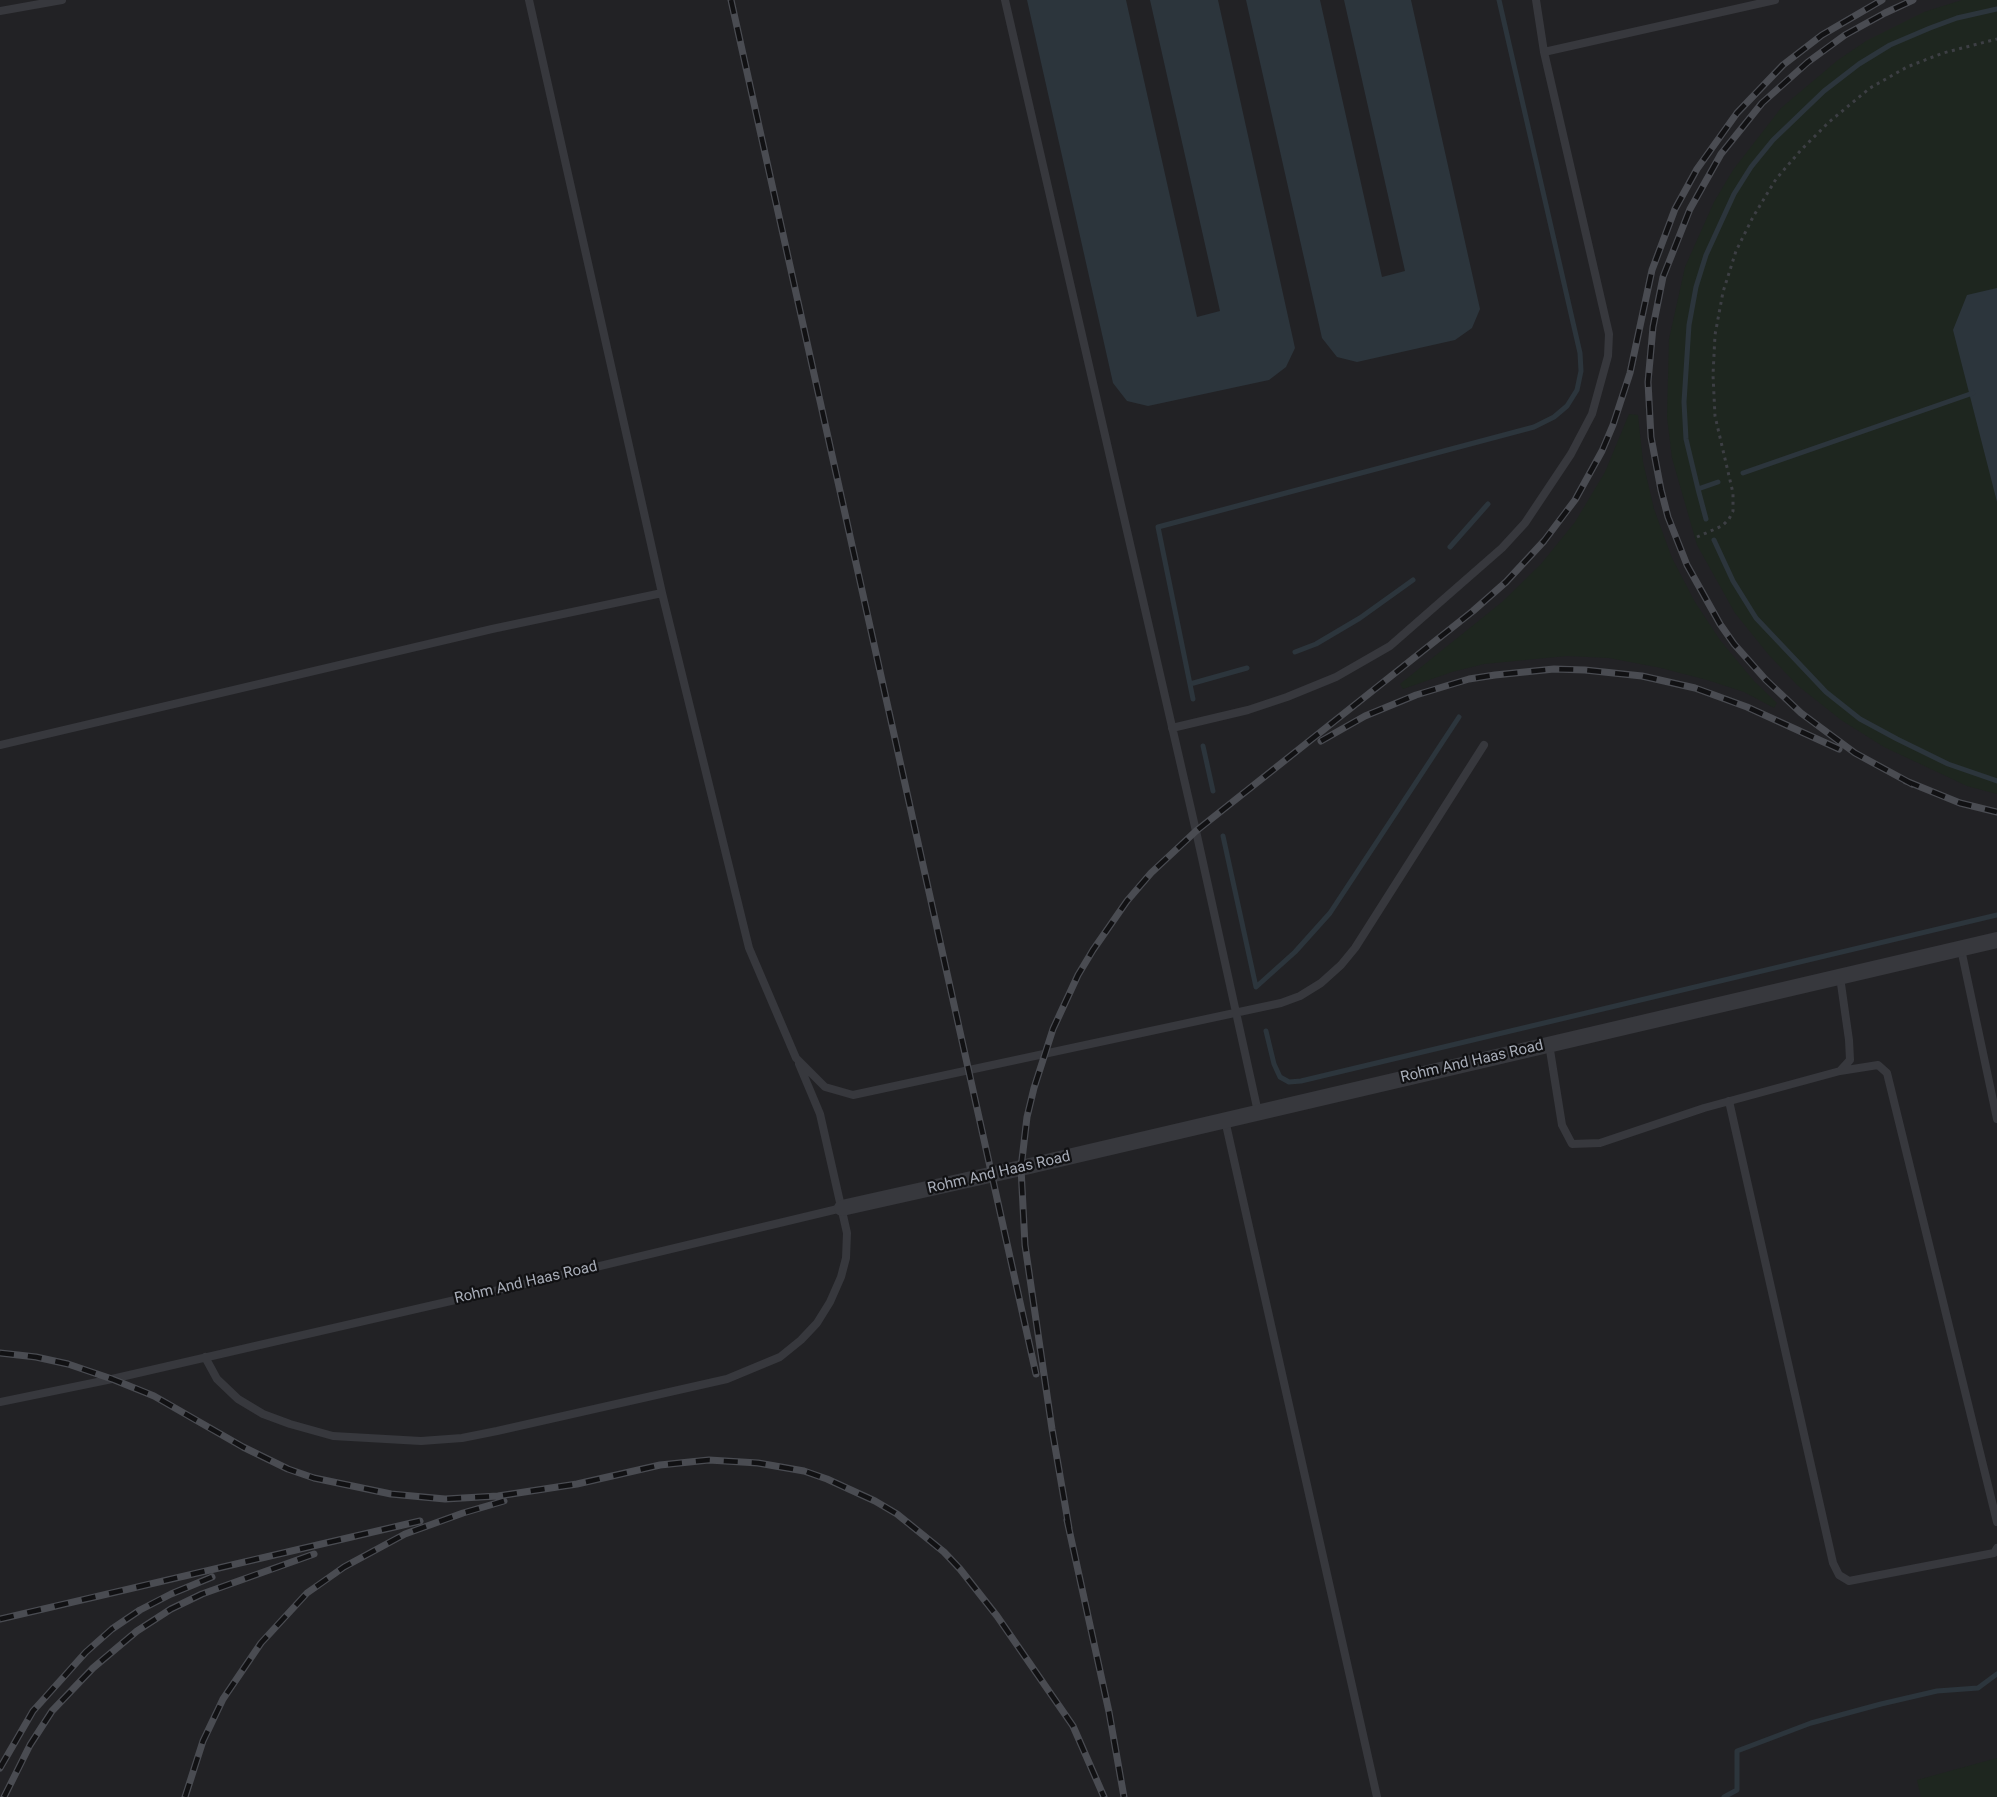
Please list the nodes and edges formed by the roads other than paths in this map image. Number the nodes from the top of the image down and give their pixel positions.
1 (62, 0) edge
2 (529, 0) edge
3 (1005, 0) edge
4 (1536, 0) edge
5 (1775, 0) edge
6 (0, 11) edge
7 (1544, 52) junction
8 (662, 593) junction
9 (1172, 728) junction
10 (0, 745) edge
11 (1484, 745) dead end
12 (1997, 940) edge
13 (1961, 949) junction
14 (1840, 977) junction
15 (1237, 1012) junction
16 (1549, 1044) junction
17 (796, 1058) junction
18 (1840, 1071) junction
19 (1729, 1101) junction
20 (1258, 1112) junction
21 (1997, 1119) edge
22 (1225, 1120) junction
23 (842, 1208) junction
24 (205, 1357) junction
25 (0, 1402) edge
26 (1997, 1522) edge
27 (1997, 1548) edge
28 (1377, 1797) edge

1 - 6 lane
2 - 8 lane
3 - 9 lane
4 - 7 lane
5 - 7 lane
7 - 9 lane
8 - 10 lane
8 - 17 lane
9 - 15 lane
11 - 15 lane
12 - 13 street, Rohm And Haas Road
13 - 14 street, Rohm And Haas Road
13 - 21 lane
14 - 16 street, Rohm And Haas Road
14 - 18 lane
15 - 17 lane
15 - 20 lane
16 - 19 lane
16 - 20 street, Rohm And Haas Road
17 - 23 lane
18 - 19 lane
18 - 26 lane
19 - 27 lane
20 - 22 street, Rohm And Haas Road
22 - 23 street, Rohm And Haas Road
22 - 28 lane
23 - 24 lane, Rohm And Haas Road
23 - 24 lane
24 - 25 lane, Rohm And Haas Road

